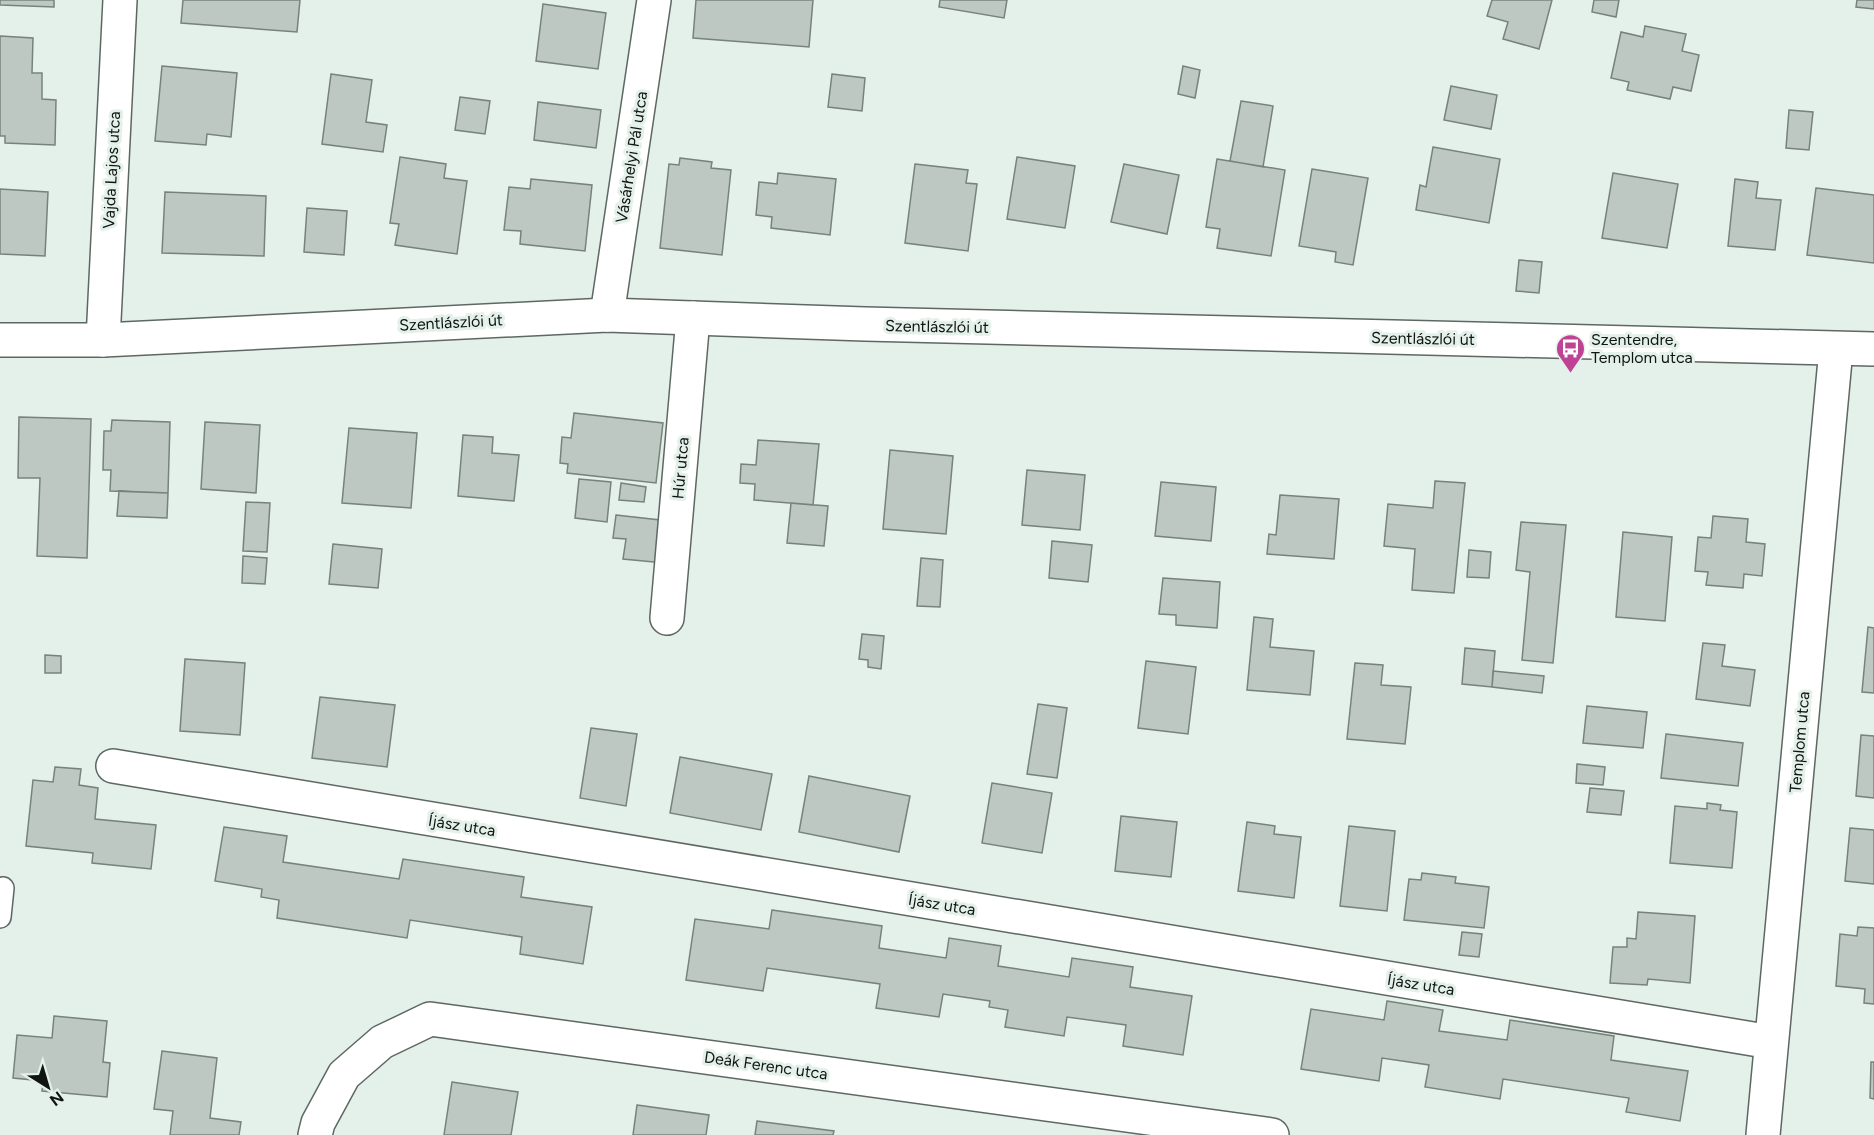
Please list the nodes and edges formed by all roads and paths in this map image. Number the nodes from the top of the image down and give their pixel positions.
1 (120, 0) edge
2 (654, 0) edge
3 (607, 315) junction
4 (693, 318) junction
5 (0, 340) edge
6 (103, 340) junction
7 (1836, 349) junction
8 (1874, 349) edge
9 (667, 618) dead end
10 (113, 766) dead end
11 (3, 888) dead end
12 (0, 917) edge
13 (1771, 1042) junction
14 (315, 1135) edge
15 (1272, 1135) edge
16 (1763, 1135) edge

1 - 6 street, Vajda Lajos utca
2 - 3 street, Vásárhelyi Pál utca
3 - 4 street, Szentlászlói út
3 - 6 street, Szentlászlói út
4 - 7 street, Szentlászlói út
4 - 9 street, Húr utca
5 - 6 street, Szentlászlói út
7 - 8 street, Szentlászlói út
7 - 13 street, Templom utca
10 - 13 street, Íjász utca
11 - 12 lane
13 - 16 street, Templom utca
14 - 15 street, Deák Ferenc utca

